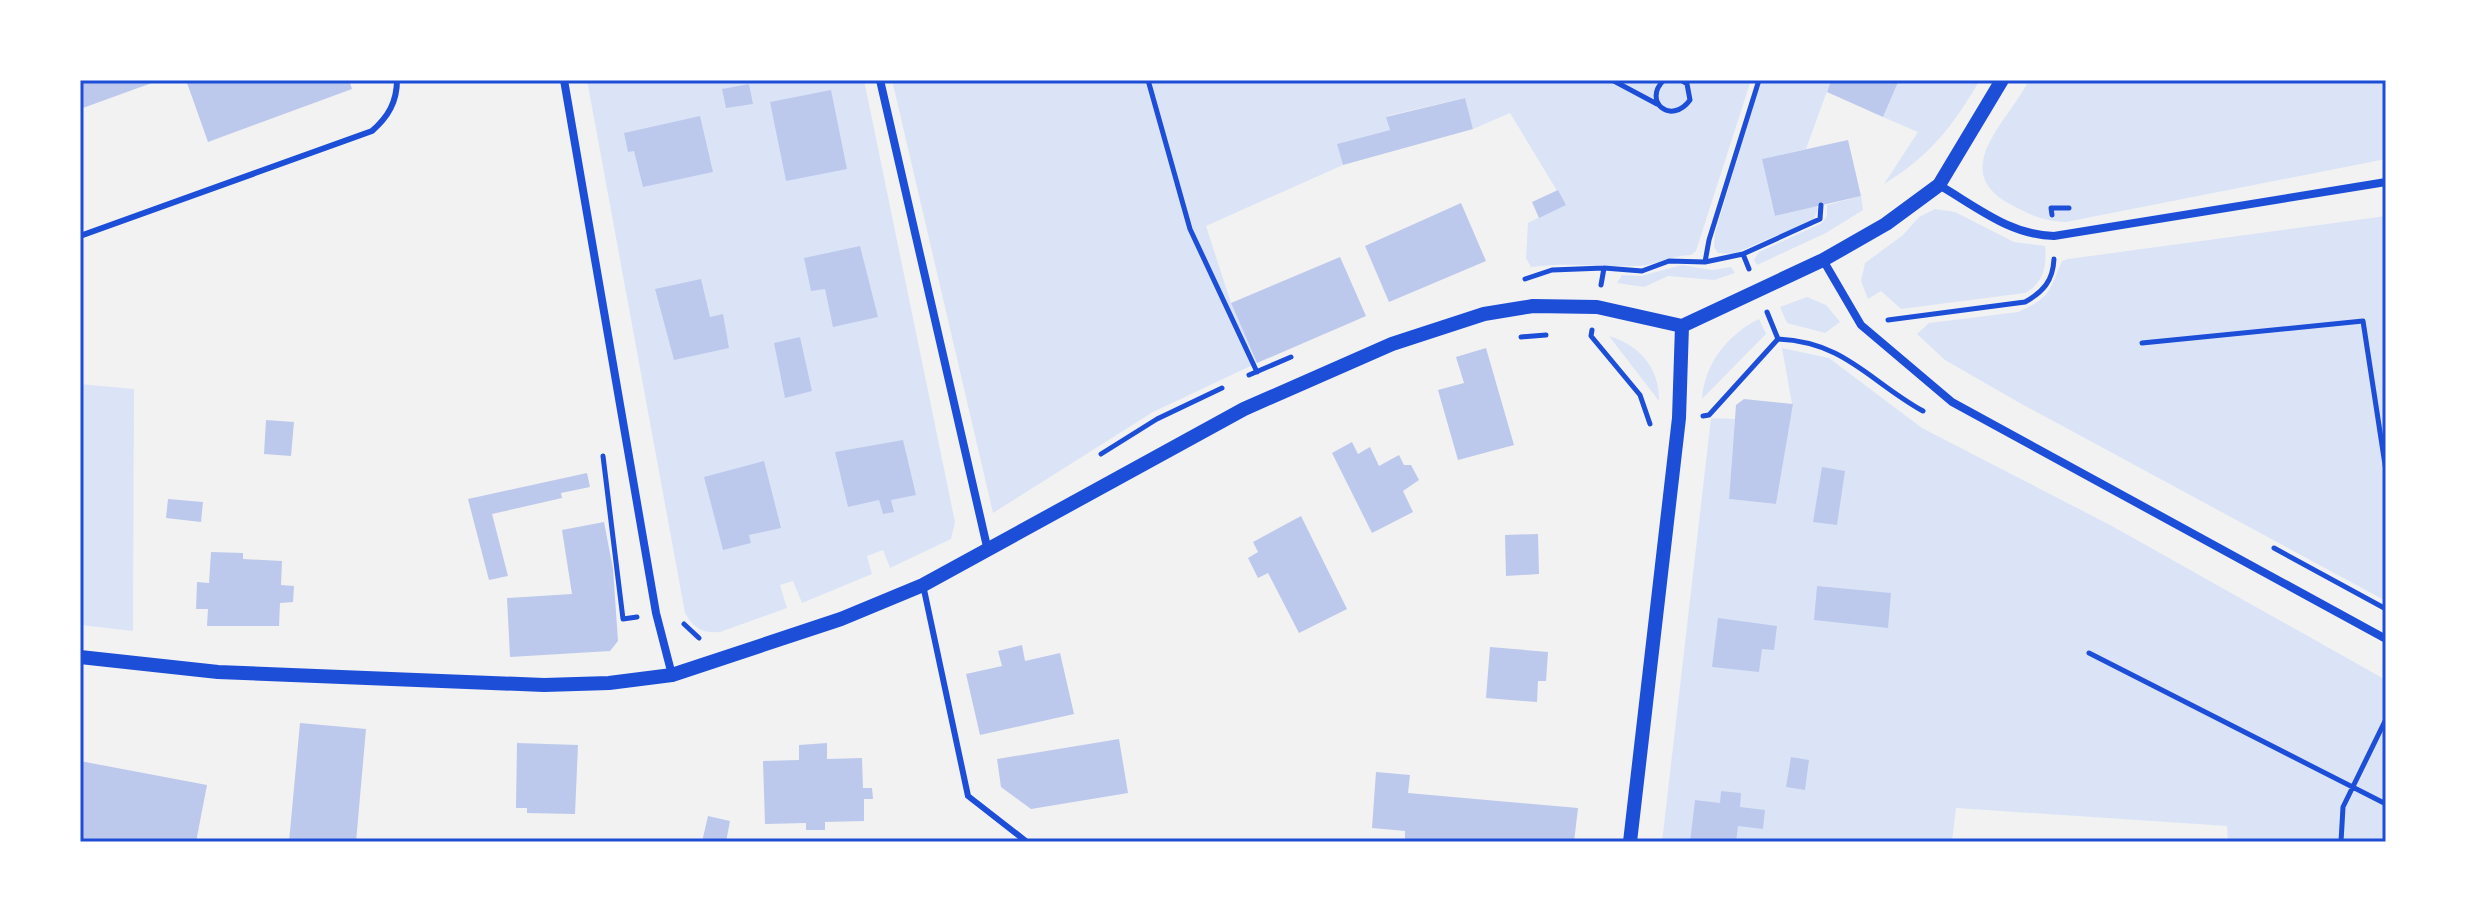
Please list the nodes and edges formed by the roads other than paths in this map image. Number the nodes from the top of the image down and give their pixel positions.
1 (397, 80) edge
2 (564, 80) edge
3 (880, 80) edge
4 (2002, 80) edge
5 (2386, 182) edge
6 (1939, 185) junction
7 (80, 236) edge
8 (1823, 260) junction
9 (1682, 326) junction
10 (988, 552) junction
11 (923, 585) junction
12 (2386, 639) edge
13 (80, 657) edge
14 (672, 675) junction
15 (1027, 842) edge
16 (1630, 842) edge

1 - 7 lane
2 - 14 street
3 - 10 street
4 - 6 street
5 - 6 street
6 - 8 street
8 - 9 street
8 - 12 street
9 - 10 street
9 - 16 street
10 - 11 street
11 - 14 street
11 - 15 lane
13 - 14 street

